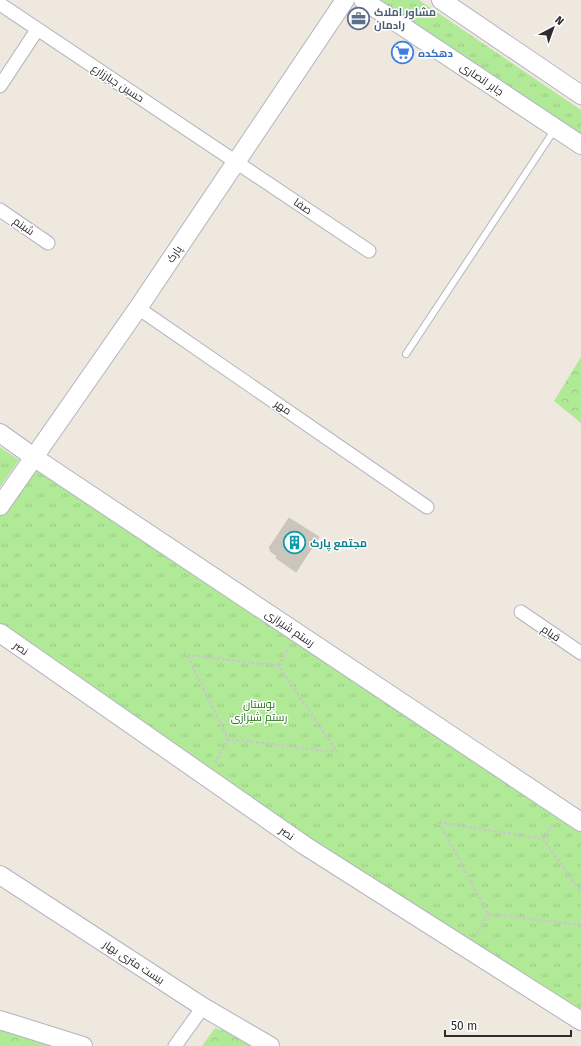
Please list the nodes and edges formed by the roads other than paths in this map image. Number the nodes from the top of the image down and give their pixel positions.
1 (345, 0) edge
2 (364, 0) edge
3 (441, 0) edge
4 (0, 4) edge
5 (37, 30) junction
6 (0, 86) edge
7 (581, 95) edge
8 (556, 128) junction
9 (581, 145) edge
10 (236, 161) junction
11 (0, 210) edge
12 (48, 242) dead end
13 (369, 251) dead end
14 (138, 308) junction
15 (406, 354) dead end
16 (0, 433) edge
17 (35, 458) junction
18 (0, 506) edge
19 (427, 507) dead end
20 (521, 612) dead end
21 (0, 633) edge
22 (581, 653) edge
23 (581, 822) edge
24 (0, 875) edge
25 (204, 1007) junction
26 (0, 1020) edge
27 (581, 1021) edge
28 (83, 1046) edge
29 (175, 1046) edge
30 (270, 1046) edge

1 - 10 street, پارک
2 - 8 street, جابر انصاری
3 - 7 street
4 - 5 street, حسین جبارزارع
5 - 6 street
5 - 10 street, حسین جبارزارع
8 - 9 street, جابر انصاری
8 - 15 lane
10 - 13 street, صفا
10 - 14 street, پارک
11 - 12 street, شبنم
14 - 17 street, پارک
14 - 19 street, مهر
16 - 17 street, رستم شیرازی
17 - 18 street, پارک
17 - 23 street, رستم شیرازی
20 - 22 street, قیام
21 - 27 street, نصر
24 - 25 street, بیست متری بهار
25 - 29 street
25 - 30 street, بیست متری بهار
26 - 28 street

